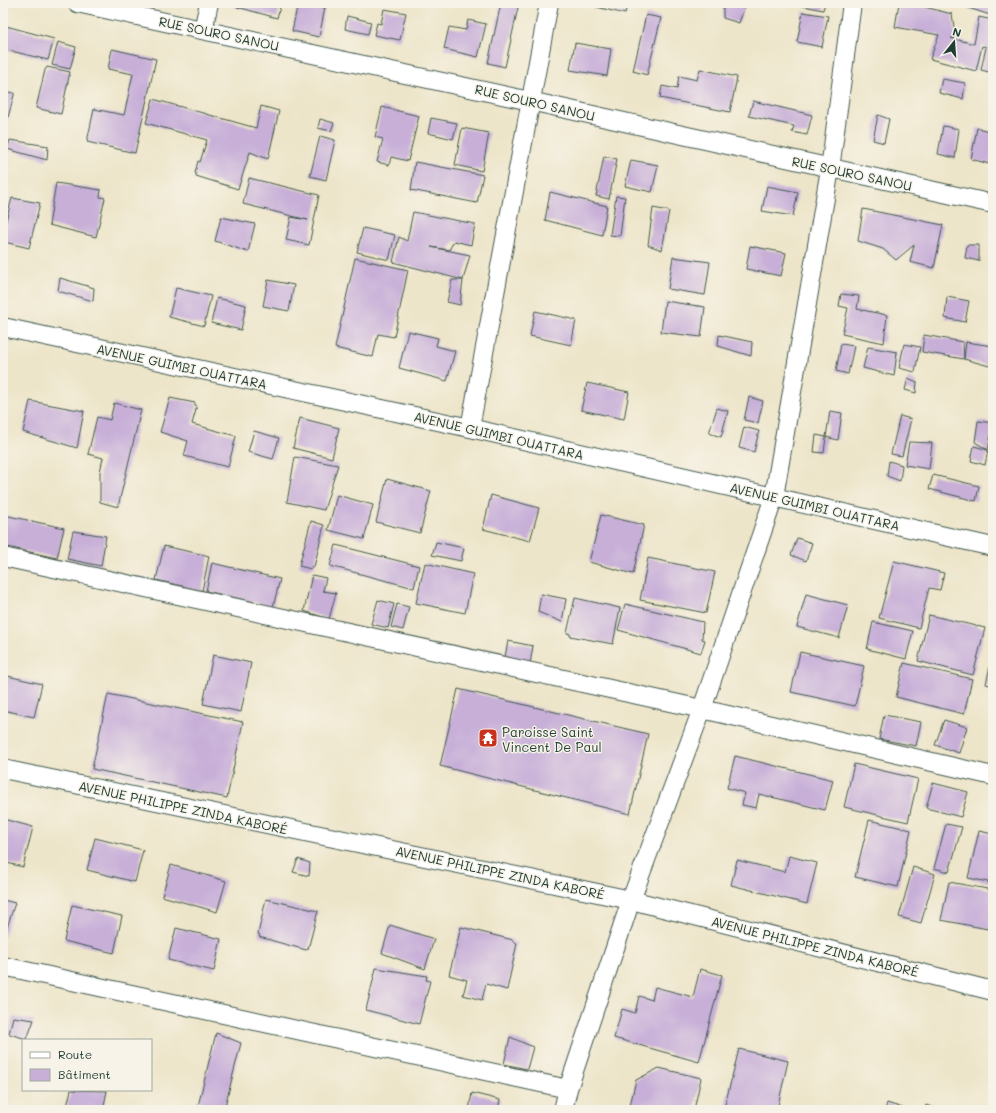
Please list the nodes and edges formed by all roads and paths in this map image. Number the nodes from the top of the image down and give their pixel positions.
1 (77, 3) edge
2 (209, 3) edge
3 (549, 3) edge
4 (852, 3) edge
5 (203, 30) junction
6 (530, 101) junction
7 (830, 169) junction
8 (993, 204) edge
9 (3, 327) edge
10 (470, 428) junction
11 (774, 497) junction
12 (993, 547) edge
13 (3, 557) edge
14 (702, 709) junction
15 (3, 769) edge
16 (993, 776) edge
17 (631, 900) junction
18 (3, 966) edge
19 (993, 991) edge
20 (568, 1089) junction
21 (563, 1110) edge

1 - 5 street, RUE SOURO SANOU
2 - 5 street
3 - 6 street
4 - 7 street
5 - 6 street, RUE SOURO SANOU
6 - 7 street, RUE SOURO SANOU
6 - 10 street
7 - 8 street, RUE SOURO SANOU
7 - 11 street
9 - 10 street, AVENUE GUIMBI OUATTARA
10 - 11 street, AVENUE GUIMBI OUATTARA
11 - 12 street, AVENUE GUIMBI OUATTARA
11 - 14 street
13 - 14 street
14 - 16 street
14 - 17 street
15 - 17 street, AVENUE PHILIPPE ZINDA KABORÉ
17 - 19 street, AVENUE PHILIPPE ZINDA KABORÉ
17 - 20 street
18 - 20 street
20 - 21 street

